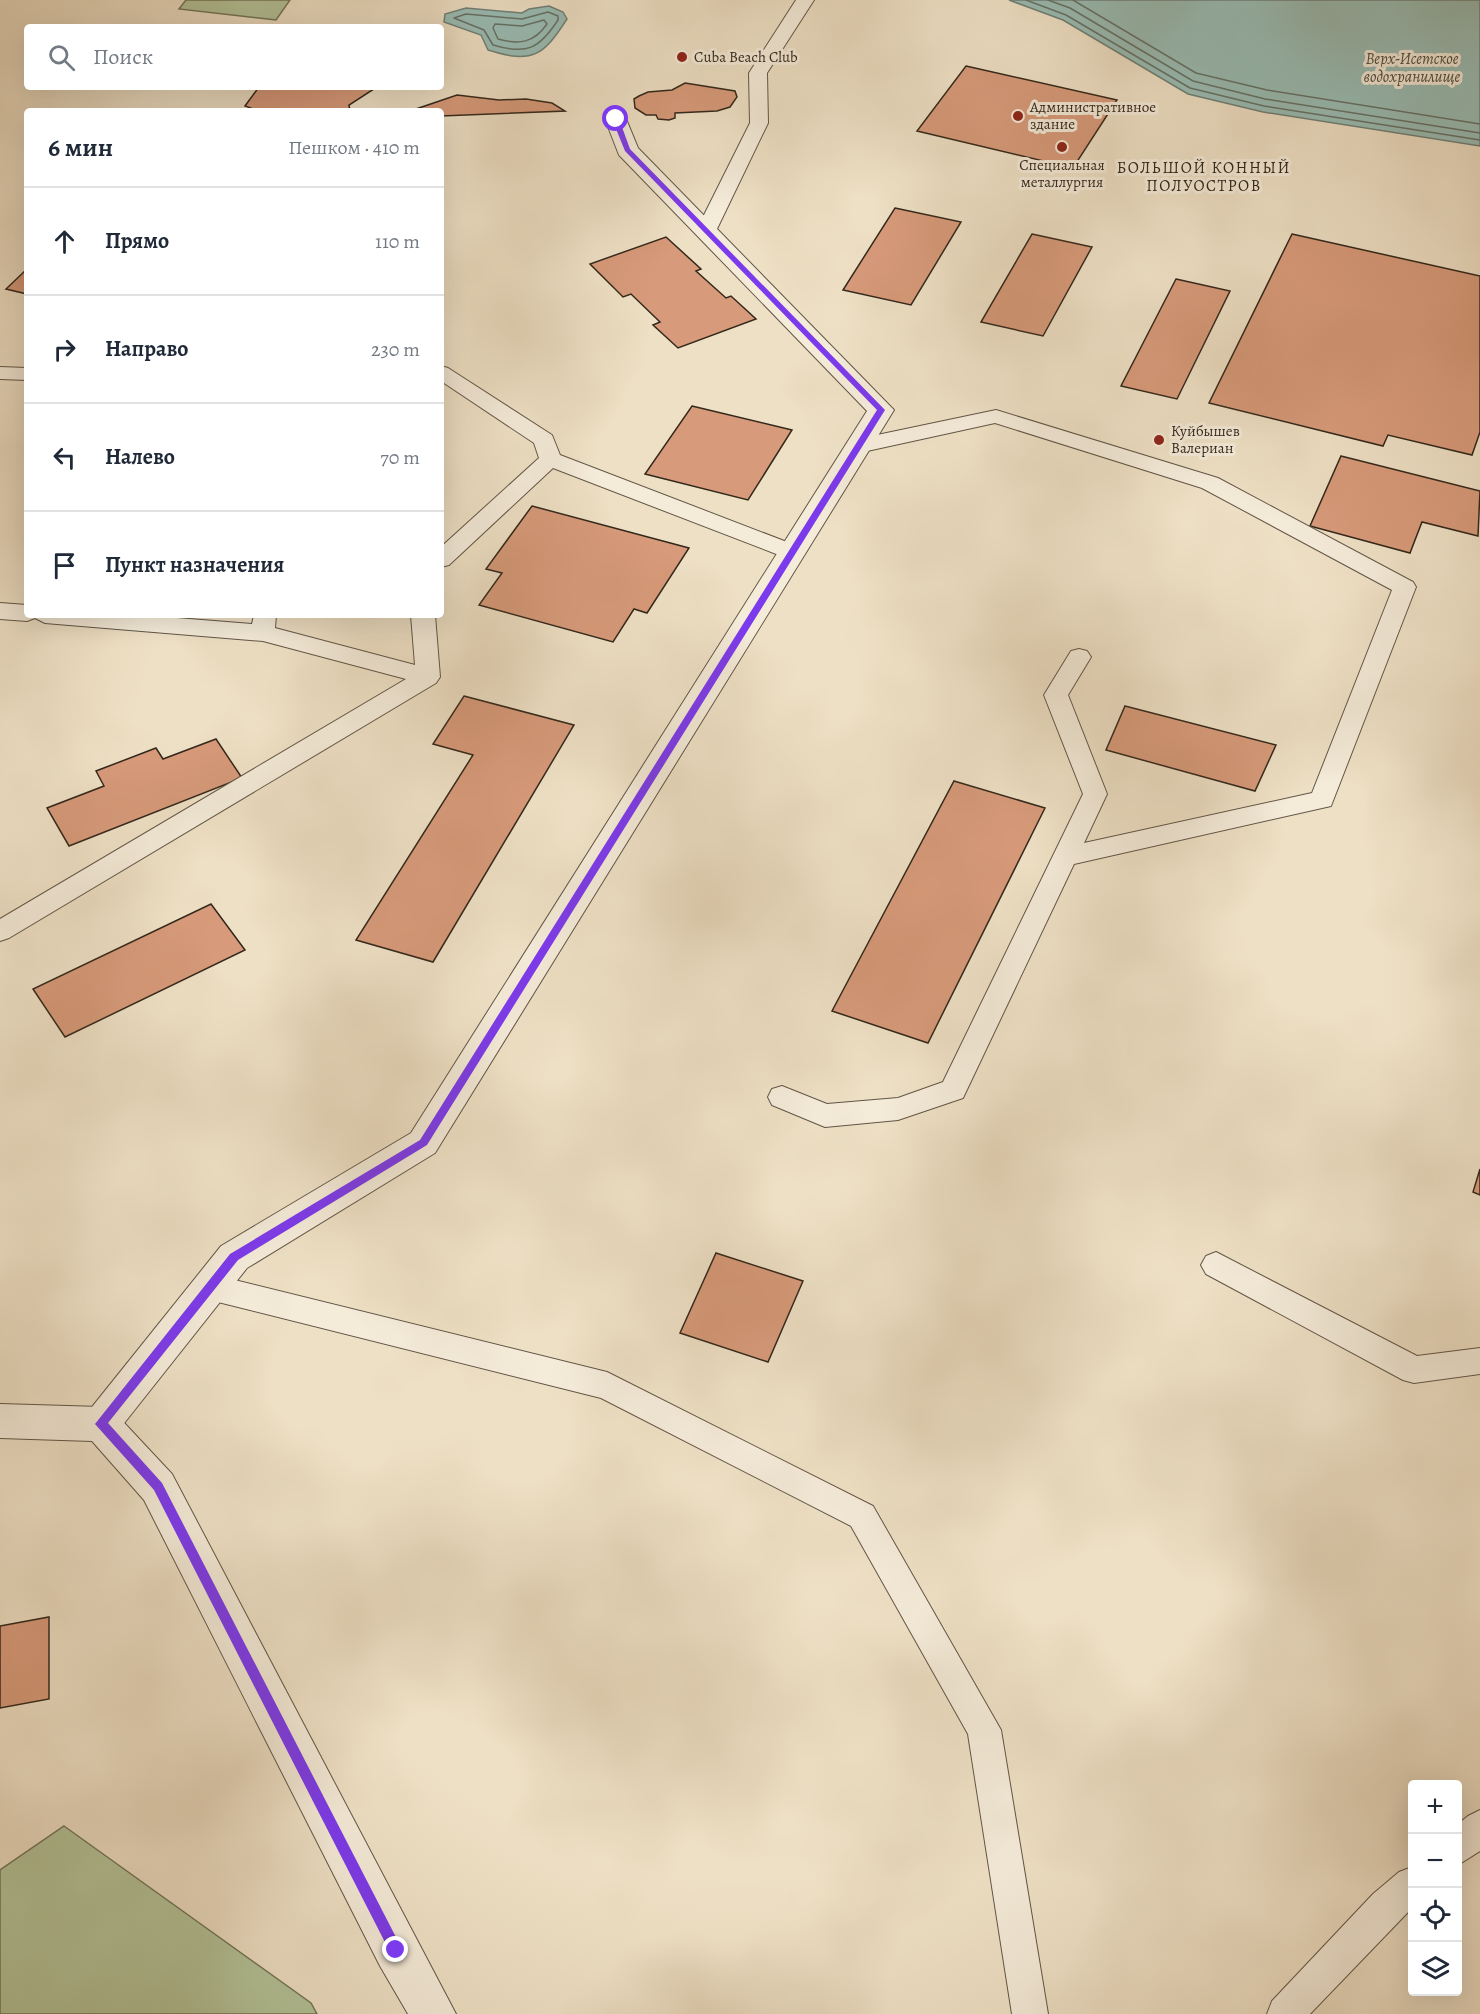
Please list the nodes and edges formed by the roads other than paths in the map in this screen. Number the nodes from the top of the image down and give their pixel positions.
1 (805, 0) edge
2 (616, 119) dead end
3 (706, 231) junction
4 (0, 373) edge
5 (24, 374) edge
6 (444, 374) edge
7 (858, 446) junction
8 (550, 459) junction
9 (792, 552) junction
10 (444, 557) edge
11 (0, 611) edge
12 (24, 614) edge
13 (118, 618) edge
14 (423, 618) edge
15 (264, 624) edge
16 (1079, 657) dead end
17 (428, 677) junction
18 (1066, 855) junction
19 (0, 931) edge
20 (782, 1097) dead end
21 (1216, 1265) dead end
22 (210, 1287) junction
23 (1480, 1362) edge
24 (0, 1420) edge
25 (101, 1424) junction
26 (1480, 1828) edge
27 (1462, 1844) edge
28 (1409, 1888) edge
29 (433, 2014) edge
30 (1030, 2014) edge
31 (1285, 2014) edge

1 - 3 lane
2 - 3 street
3 - 7 street
4 - 5 lane
6 - 8 lane
7 - 9 street
7 - 18 lane
8 - 9 lane
8 - 10 lane
9 - 22 street
11 - 12 lane
13 - 15 lane
14 - 17 lane
15 - 17 lane
16 - 18 lane
17 - 19 lane
18 - 20 lane
21 - 23 lane
22 - 25 street
22 - 30 lane
24 - 25 street
25 - 29 street
26 - 27 lane
28 - 31 lane

